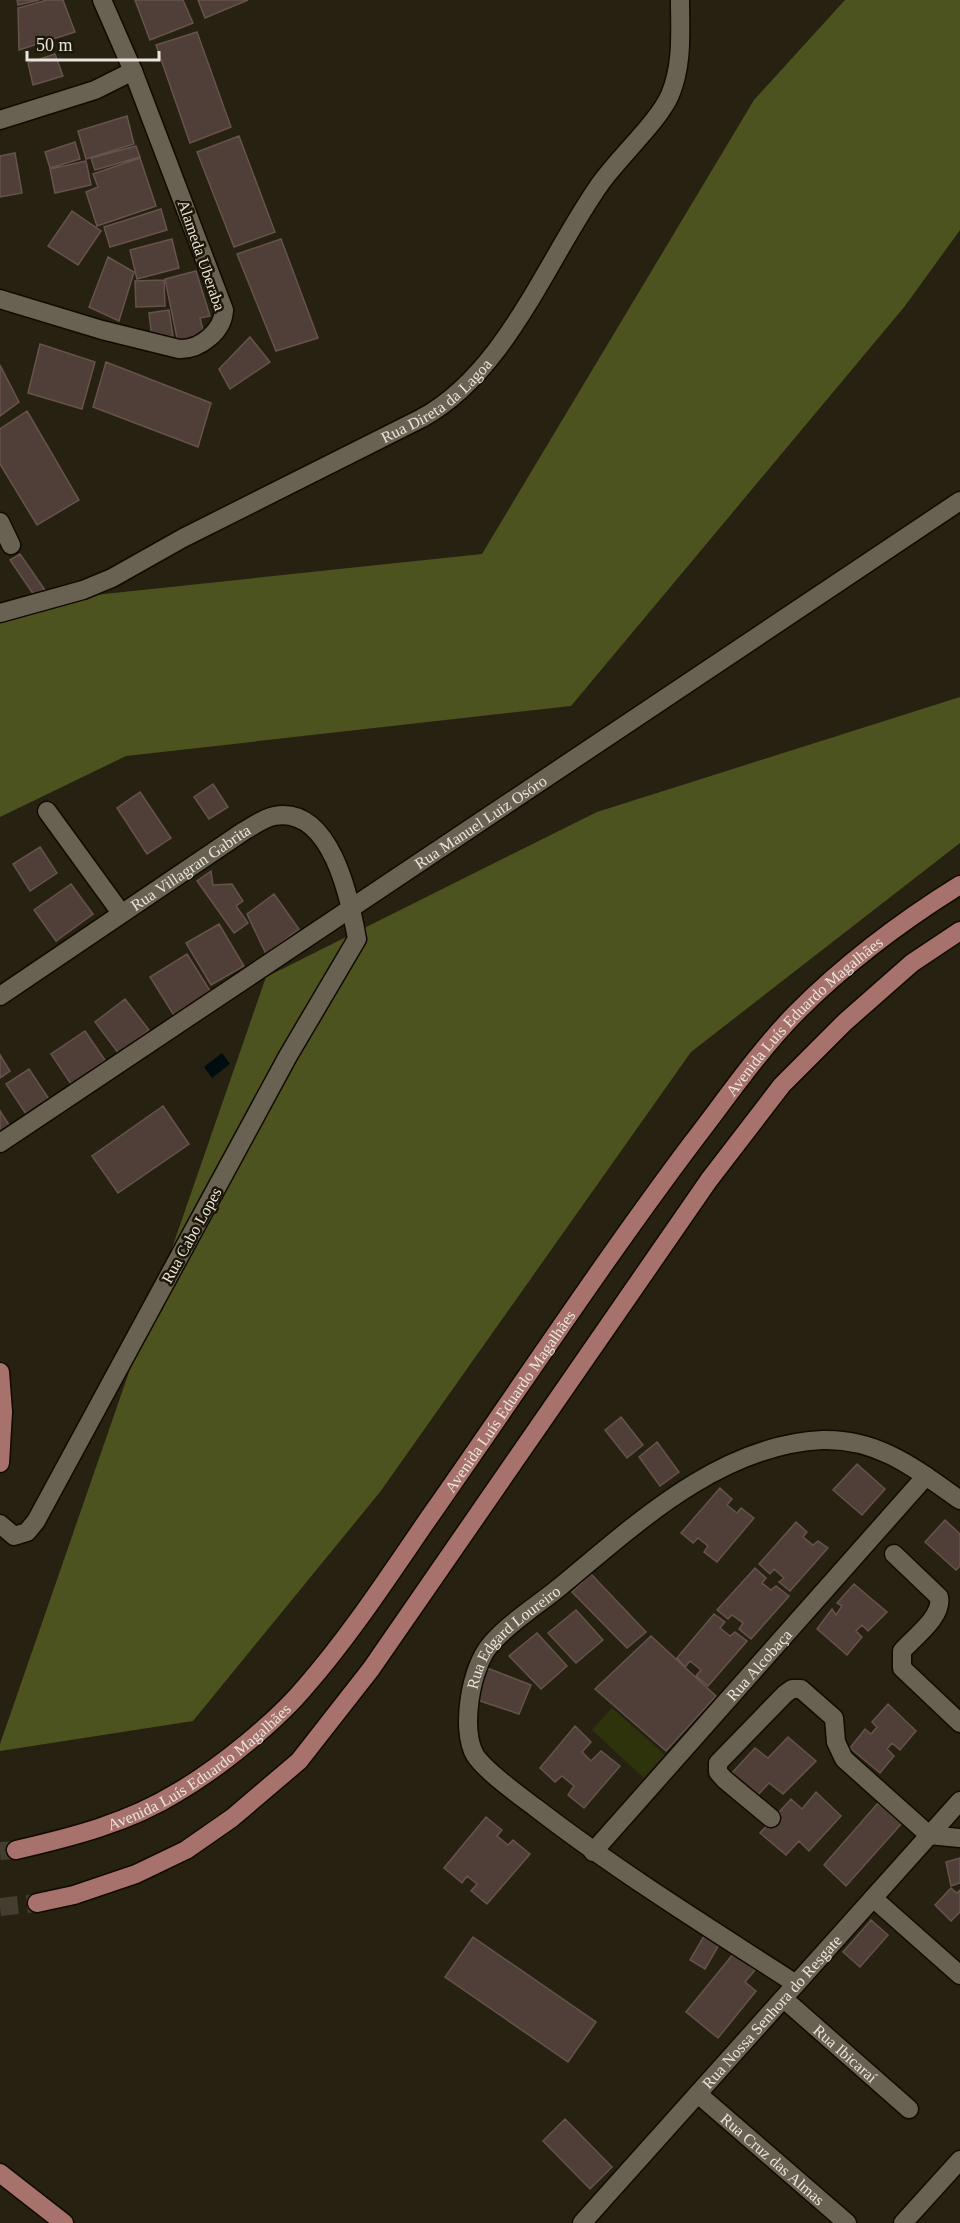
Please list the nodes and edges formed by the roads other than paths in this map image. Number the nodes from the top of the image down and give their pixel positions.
1 (102, 0) edge
2 (680, 0) edge
3 (133, 71) junction
4 (0, 120) edge
5 (0, 299) edge
6 (960, 501) edge
7 (0, 522) edge
8 (11, 545) dead end
9 (0, 613) edge
10 (47, 811) dead end
11 (960, 885) edge
12 (352, 908) junction
13 (121, 913) junction
14 (960, 931) edge
15 (0, 996) edge
16 (0, 1143) edge
17 (0, 1372) edge
18 (0, 1463) edge
19 (926, 1476) junction
20 (960, 1500) edge
21 (0, 1524) edge
22 (894, 1554) dead end
23 (960, 1723) edge
24 (960, 1801) edge
25 (771, 1818) dead end
26 (929, 1834) junction
27 (960, 1838) edge
28 (16, 1850) tunnel mouth
29 (593, 1852) junction
30 (873, 1898) junction
31 (37, 1903) tunnel mouth
32 (960, 1975) edge
33 (796, 1984) junction
34 (784, 1999) junction
35 (698, 2094) junction
36 (909, 2109) dead end
37 (960, 2160) edge
38 (0, 2173) edge
39 (64, 2223) edge
40 (582, 2223) edge
41 (847, 2223) edge
42 (903, 2223) edge

1 - 3 street, Alameda Uberaba
2 - 9 street, Rua Direta da Lagoa
3 - 4 street
3 - 5 street, Alameda Uberaba
6 - 12 street, Rua Manuel Luiz Osóro
7 - 8 street
10 - 13 street
11 - 28 main road, Avenida Luís Eduardo Magalhães
12 - 13 street, Rua Villagran Gabrita
12 - 16 street, Rua Manuel Luiz Osóro
12 - 21 street, Rua Cabo Lopes
13 - 15 street, Rua Villagran Gabrita
14 - 31 main road, Avenida Luís Eduardo Magalhães
17 - 18 main road
19 - 20 street, Rua Edgard Loureiro
19 - 29 street, Rua Alcobaça
19 - 29 street, Rua Edgard Loureiro
22 - 23 street
24 - 26 street, Rua Nossa Senhora do Resgate
25 - 26 street
26 - 27 street
26 - 30 street, Rua Nossa Senhora do Resgate
29 - 33 street, Rua Edgard Loureiro
30 - 32 street
30 - 33 street, Rua Nossa Senhora do Resgate
33 - 34 street, Rua Nossa Senhora do Resgate
34 - 35 street, Rua Nossa Senhora do Resgate
34 - 36 street, Rua Ibicaraí
35 - 40 street, Rua Nossa Senhora do Resgate
35 - 41 street, Rua Cruz das Almas
37 - 42 street
38 - 39 main road

